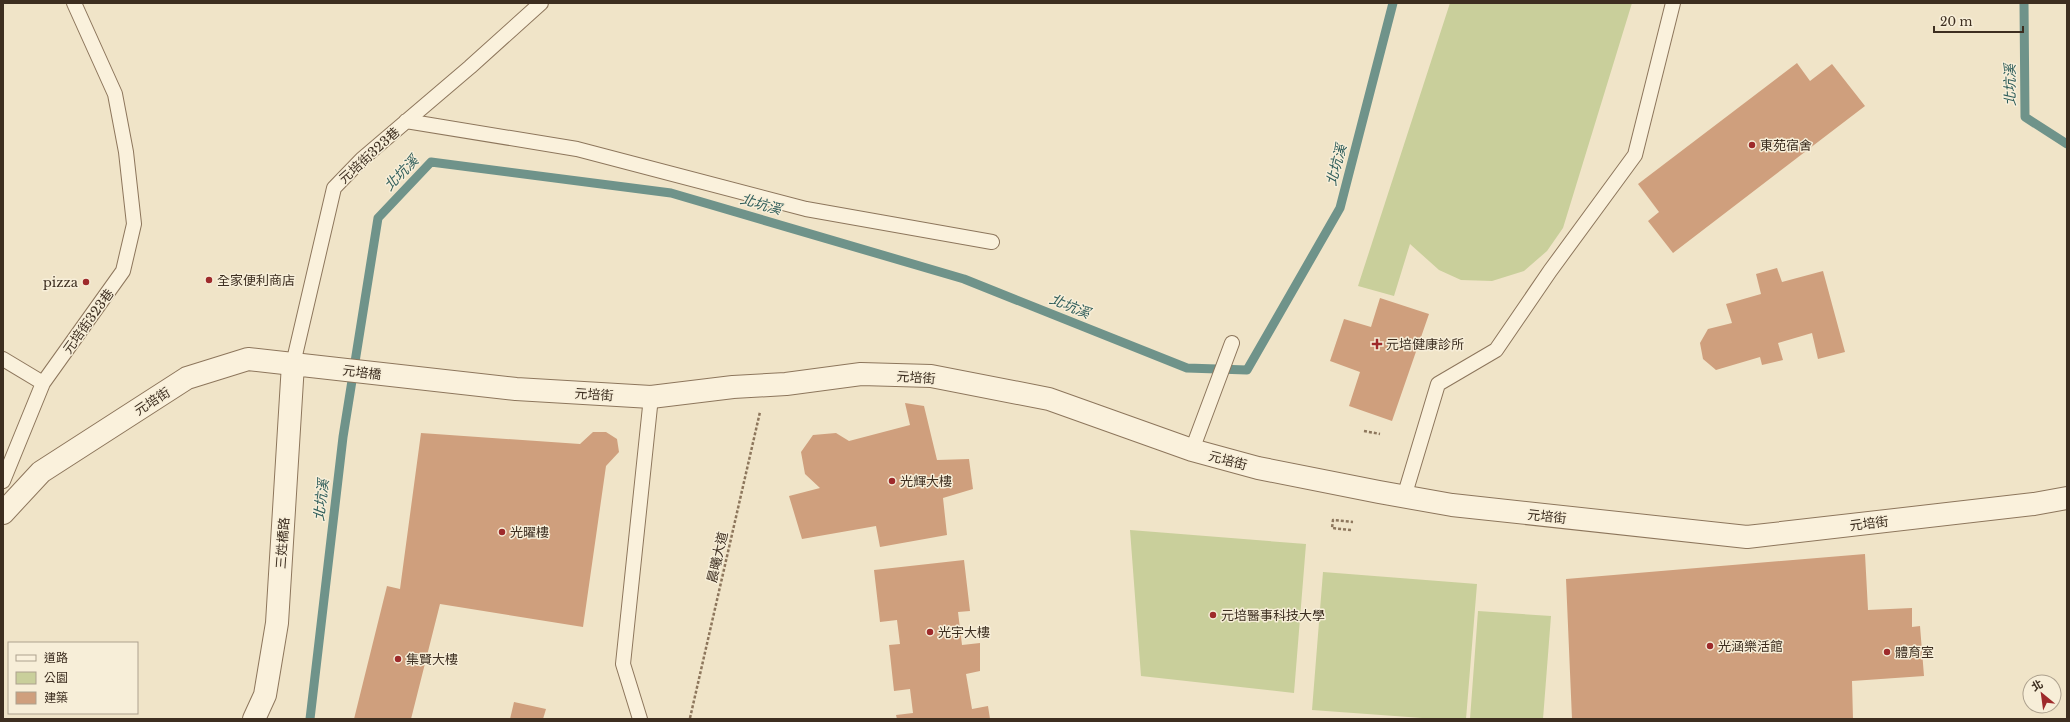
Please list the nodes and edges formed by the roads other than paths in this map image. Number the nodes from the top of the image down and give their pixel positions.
1 (74, 3) edge
2 (541, 3) edge
3 (1673, 3) edge
4 (406, 121) junction
5 (992, 242) dead end
6 (1232, 343) dead end
7 (3, 359) edge
8 (293, 364) junction
9 (330, 368) joint
10 (395, 376) joint
11 (43, 383) junction
12 (651, 397) junction
13 (1192, 450) junction
14 (3, 481) edge
15 (1404, 497) junction
16 (2067, 498) edge
17 (3, 513) edge
18 (254, 719) edge
19 (640, 719) edge

1 - 11 lane, 元培街323巷
2 - 4 lane, 元培街323巷
3 - 15 lane
4 - 5 lane
4 - 8 lane, 元培街323巷
6 - 13 lane
7 - 11 lane
8 - 9 street, 元培街
8 - 17 street, 元培街
8 - 18 street, 三姓橋路
9 - 10 street, 元培橋
10 - 12 street, 元培街
11 - 14 lane, 元培街323巷
12 - 13 street, 元培街
12 - 19 lane
13 - 15 street, 元培街
15 - 16 street, 元培街

